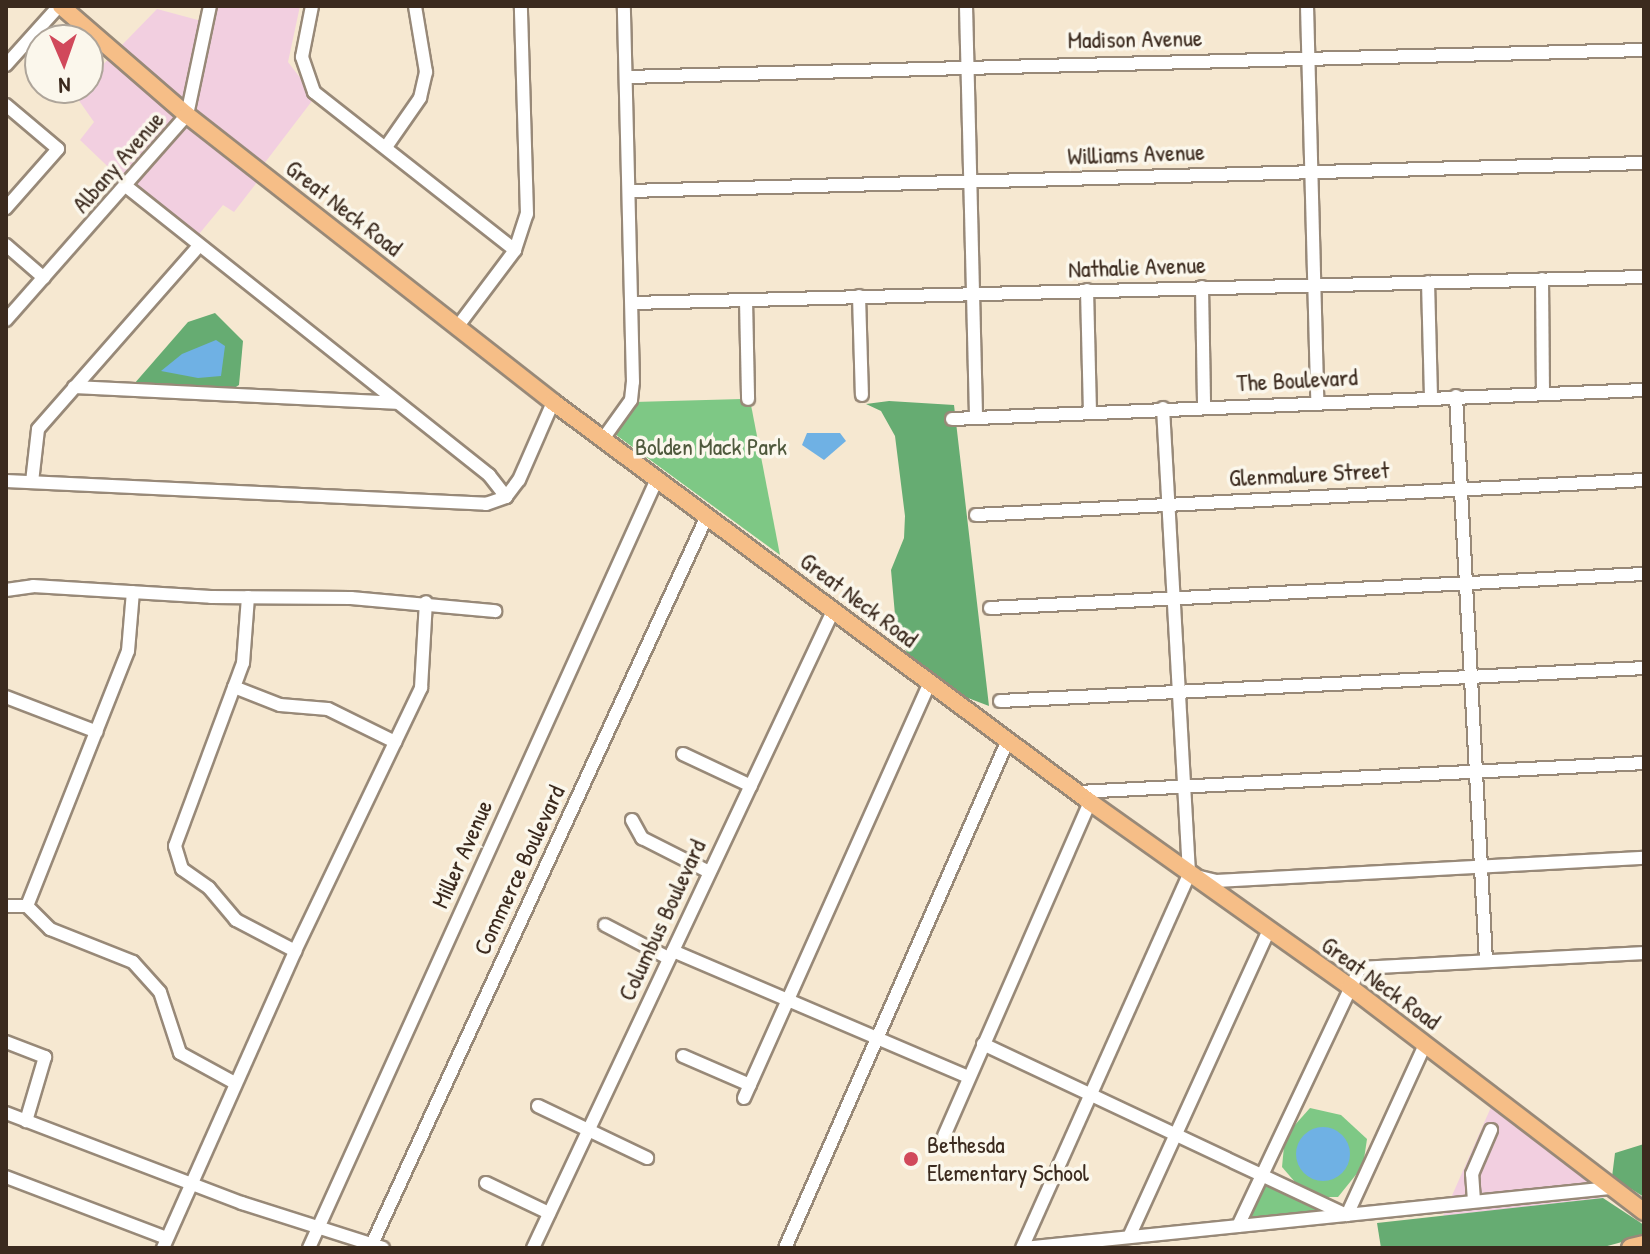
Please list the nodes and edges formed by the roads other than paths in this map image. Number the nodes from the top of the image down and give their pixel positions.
1 (60, 6) edge
2 (210, 6) edge
3 (312, 6) edge
4 (415, 6) edge
5 (521, 6) edge
6 (624, 6) edge
7 (966, 6) edge
8 (1307, 6) edge
9 (1644, 50) edge
10 (1309, 57) junction
11 (6, 65) edge
12 (967, 67) junction
13 (626, 77) junction
14 (6, 105) edge
15 (187, 115) junction
16 (386, 147) junction
17 (1644, 163) edge
18 (1312, 171) junction
19 (971, 181) junction
20 (127, 187) junction
21 (629, 191) junction
22 (6, 208) edge
23 (6, 245) edge
24 (199, 246) junction
25 (515, 250) junction
26 (1644, 277) edge
27 (44, 278) junction
28 (1542, 279) junction
29 (1428, 282) junction
30 (1315, 284) junction
31 (1202, 287) junction
32 (1087, 290) junction
33 (973, 293) junction
34 (859, 296) junction
35 (746, 300) junction
36 (632, 303) junction
37 (6, 320) edge
38 (458, 326) junction
39 (74, 387) junction
40 (1644, 390) edge
41 (1543, 393) junction
42 (862, 395) dead end
43 (1456, 396) junction
44 (1431, 397) junction
45 (748, 399) dead end
46 (1317, 401) junction
47 (553, 402) junction
48 (396, 403) junction
49 (1204, 406) junction
50 (1163, 408) junction
51 (1090, 412) junction
52 (976, 417) junction
53 (952, 419) dead end
54 (603, 439) junction
55 (657, 479) junction
56 (1644, 480) edge
57 (6, 481) edge
58 (32, 482) junction
59 (1460, 489) junction
60 (506, 497) junction
61 (1167, 504) junction
62 (976, 515) dead end
63 (707, 516) junction
64 (1644, 574) edge
65 (1465, 584) junction
66 (6, 590) edge
67 (133, 592) junction
68 (248, 597) junction
69 (1172, 598) junction
70 (426, 602) junction
71 (990, 608) dead end
72 (495, 611) dead end
73 (833, 611) junction
74 (1644, 668) edge
75 (1470, 677) junction
76 (930, 683) junction
77 (234, 687) junction
78 (1177, 693) junction
79 (6, 697) edge
80 (1000, 701) dead end
81 (97, 732) junction
82 (1008, 740) junction
83 (395, 742) junction
84 (683, 754) dead end
85 (1644, 763) edge
86 (1475, 772) junction
87 (751, 786) junction
88 (1181, 787) junction
89 (1084, 797) junction
90 (632, 820) dead end
91 (1644, 858) edge
92 (1480, 866) junction
93 (709, 872) junction
94 (1189, 874) junction
95 (6, 906) edge
96 (27, 906) junction
97 (605, 925) dead end
98 (1268, 932) junction
99 (295, 951) junction
100 (1644, 953) edge
101 (671, 955) junction
102 (1486, 961) junction
103 (1350, 987) junction
104 (788, 1001) junction
105 (876, 1038) junction
106 (6, 1042) edge
107 (983, 1044) junction
108 (1425, 1045) junction
109 (683, 1056) dead end
110 (968, 1077) junction
111 (235, 1083) junction
112 (750, 1085) junction
113 (1089, 1095) junction
114 (744, 1098) dead end
115 (538, 1106) dead end
116 (6, 1113) edge
117 (26, 1121) junction
118 (589, 1128) junction
119 (1491, 1130) dead end
120 (1176, 1135) junction
121 (944, 1136) dead end
122 (647, 1158) dead end
123 (1260, 1174) junction
124 (6, 1177) edge
125 (189, 1183) junction
126 (486, 1183) dead end
127 (1610, 1188) junction
128 (1474, 1201) junction
129 (1644, 1212) edge
130 (549, 1213) junction
131 (1347, 1215) junction
132 (319, 1226) junction
133 (1238, 1226) junction
134 (1129, 1237) junction
135 (165, 1243) edge
136 (1644, 1245) edge
137 (378, 1246) edge
138 (309, 1248) edge
139 (533, 1248) edge
140 (785, 1248) edge
141 (1023, 1248) edge
142 (1631, 1248) edge

1 - 11 street
1 - 15 main road, Great Neck Road
2 - 15 street, Albany Avenue
3 - 16 street
4 - 16 street
5 - 25 street
6 - 13 street
7 - 12 street
8 - 10 street
9 - 10 street, Madison Avenue
10 - 12 street, Madison Avenue
10 - 18 street
12 - 13 street, Madison Avenue
12 - 19 street
13 - 21 street
14 - 22 street
15 - 20 street, Albany Avenue
15 - 38 main road, Great Neck Road
16 - 25 street
17 - 18 street, Williams Avenue
18 - 19 street, Williams Avenue
18 - 30 street
19 - 21 street, Williams Avenue
19 - 33 street
20 - 24 street
20 - 27 street, Albany Avenue
21 - 36 street
23 - 27 street
24 - 39 street
24 - 48 street
25 - 38 street
26 - 28 street, Nathalie Avenue
27 - 37 street, Albany Avenue
28 - 29 street, Nathalie Avenue
28 - 41 street
29 - 30 street, Nathalie Avenue
29 - 44 street
30 - 31 street, Nathalie Avenue
30 - 46 street
31 - 32 street, Nathalie Avenue
31 - 49 street
32 - 33 street, Nathalie Avenue
32 - 51 street
33 - 34 street, Nathalie Avenue
33 - 52 street
34 - 35 street, Nathalie Avenue
34 - 42 street
35 - 36 street, Nathalie Avenue
35 - 45 street
36 - 54 street
38 - 47 main road, Great Neck Road
39 - 48 street
39 - 58 street
40 - 41 street, The Boulevard
41 - 43 street, The Boulevard
43 - 44 street, The Boulevard
43 - 59 street
44 - 46 street, The Boulevard
46 - 49 street, The Boulevard
47 - 54 main road, Great Neck Road
47 - 60 street
48 - 60 street
49 - 50 street, The Boulevard
50 - 51 street, The Boulevard
50 - 61 street
51 - 52 street, The Boulevard
52 - 53 street, The Boulevard
54 - 55 main road, Great Neck Road
55 - 63 main road, Great Neck Road
55 - 132 street, Miller Avenue
56 - 59 street, Glenmalure Street
57 - 58 street
58 - 60 street
59 - 61 street, Glenmalure Street
59 - 65 street
61 - 62 street, Glenmalure Street
61 - 69 street
63 - 73 main road, Great Neck Road
63 - 137 street, Commerce Boulevard
64 - 65 street
65 - 69 street
65 - 75 street
66 - 67 street
67 - 68 street
67 - 81 street
68 - 70 street
68 - 77 street
69 - 71 street
69 - 78 street
70 - 72 street
70 - 83 street
73 - 76 main road, Great Neck Road
73 - 87 street, Columbus Boulevard
74 - 75 street
75 - 78 street
75 - 86 street
76 - 82 main road, Great Neck Road
76 - 104 street
77 - 83 street
77 - 99 street
78 - 80 street
78 - 88 street
79 - 81 street
81 - 96 street
82 - 89 main road, Great Neck Road
82 - 105 street
83 - 99 street
84 - 87 street
85 - 86 street
86 - 88 street
86 - 92 street
87 - 93 street, Columbus Boulevard
88 - 89 street
88 - 94 street
89 - 94 main road, Great Neck Road
89 - 107 street
90 - 93 street
91 - 92 street
92 - 94 street
92 - 102 street
93 - 101 street, Columbus Boulevard
94 - 98 main road, Great Neck Road
94 - 113 street
95 - 96 street
96 - 111 street
97 - 101 street
98 - 103 main road, Great Neck Road
98 - 120 street
99 - 111 street
100 - 102 street
101 - 104 street
101 - 118 street, Columbus Boulevard
102 - 103 street
103 - 108 main road, Great Neck Road
103 - 123 street
104 - 105 street
104 - 112 street
105 - 110 street
105 - 140 street
106 - 117 street
107 - 110 street
107 - 113 street
108 - 127 main road, Great Neck Road
108 - 131 street
109 - 112 street
110 - 121 street
111 - 125 street
112 - 114 street
113 - 120 street
113 - 141 street
115 - 118 street
116 - 117 street
117 - 125 street
118 - 122 street
118 - 130 street, Columbus Boulevard
119 - 128 street
120 - 123 street
120 - 134 street
123 - 131 street
123 - 133 street
124 - 135 street
125 - 132 street
125 - 135 street
126 - 130 street
127 - 128 street
127 - 129 main road, Great Neck Road
128 - 131 street
130 - 139 street, Columbus Boulevard
131 - 133 street
132 - 137 street
132 - 138 street, Miller Avenue
133 - 134 street
134 - 141 street
136 - 142 highway

